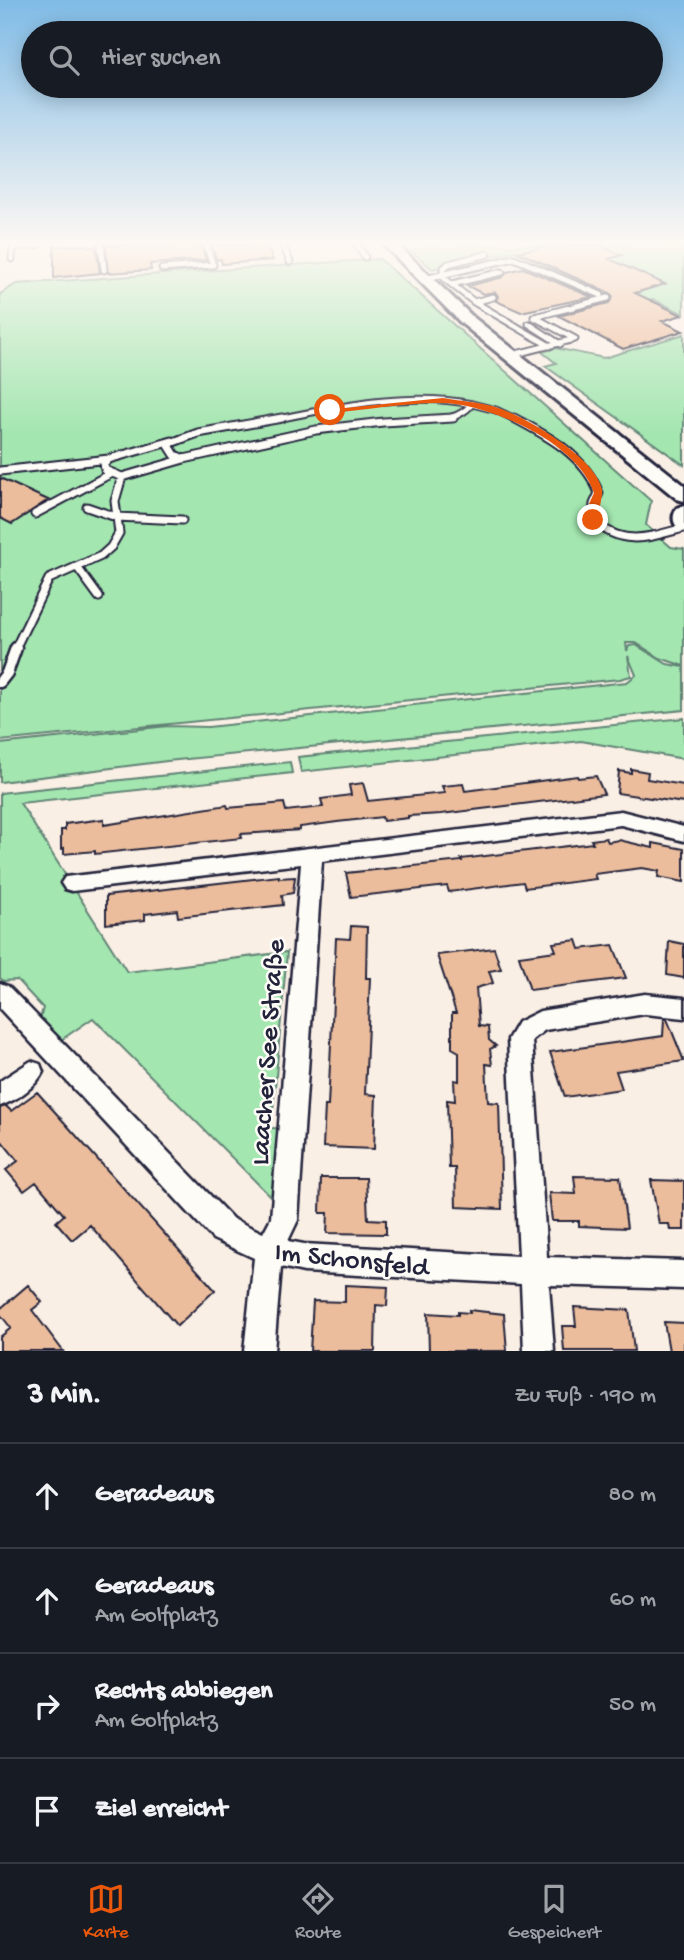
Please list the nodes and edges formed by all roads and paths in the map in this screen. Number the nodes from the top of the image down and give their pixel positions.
1 (454, 308) edge
2 (484, 308) edge
3 (564, 308) edge
4 (534, 317) junction
5 (510, 324) junction
6 (529, 324) dead end
7 (560, 344) junction
8 (550, 346) junction
9 (512, 355) junction
10 (472, 404) junction
11 (172, 441) junction
12 (109, 459) junction
13 (184, 459) junction
14 (0, 471) edge
15 (110, 474) junction
16 (122, 477) junction
17 (684, 495) edge
18 (87, 507) dead end
19 (684, 512) edge
20 (35, 514) dead end
21 (116, 517) junction
22 (182, 520) dead end
23 (684, 526) edge
24 (77, 567) junction
25 (99, 597) dead end
26 (0, 682) edge
27 (684, 834) edge
28 (312, 855) junction
29 (72, 883) dead end
30 (0, 993) edge
31 (684, 1008) edge
32 (31, 1072) dead end
33 (0, 1095) edge
34 (269, 1251) junction
35 (534, 1271) junction
36 (684, 1275) edge
37 (259, 1351) edge
38 (539, 1351) edge

1 - 9 main road
2 - 5 lane
3 - 4 lane
4 - 5 lane
4 - 7 lane
5 - 8 lane
6 - 7 lane
7 - 8 lane
8 - 9 lane
9 - 17 main road
10 - 11 lane
10 - 13 lane
10 - 23 lane
11 - 12 lane
11 - 13 lane
12 - 14 lane
12 - 15 lane
13 - 16 lane
15 - 16 lane
15 - 20 lane
16 - 21 lane
18 - 21 lane
19 - 23 main road
21 - 22 lane
21 - 24 lane
24 - 25 lane
24 - 26 lane
27 - 28 street
28 - 29 street
28 - 34 street, Laacher See Straße
30 - 34 street, Im Schonsfeld
31 - 35 street
32 - 33 street
34 - 35 street, Im Schonsfeld
34 - 37 street, Laacher See Straße
35 - 36 street, Im Schonsfeld
35 - 38 street

